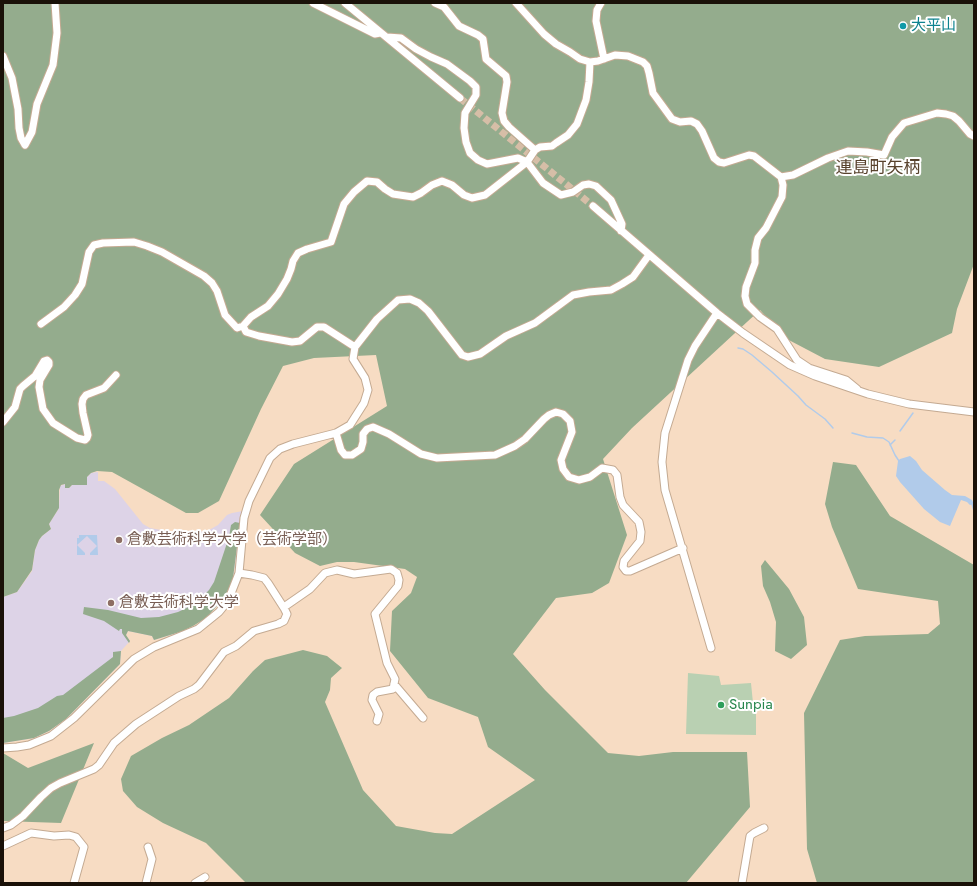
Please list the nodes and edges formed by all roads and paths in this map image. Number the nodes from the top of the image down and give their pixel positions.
1 (55, 3) edge
2 (314, 3) edge
3 (345, 3) edge
4 (435, 3) edge
5 (516, 3) edge
6 (601, 3) edge
7 (380, 32) junction
8 (387, 37) junction
9 (3, 56) edge
10 (604, 59) junction
11 (590, 62) junction
12 (460, 98) tunnel mouth
13 (974, 136) edge
14 (535, 150) junction
15 (527, 162) junction
16 (781, 177) junction
17 (593, 206) tunnel mouth
18 (621, 231) junction
19 (649, 255) junction
20 (717, 314) junction
21 (41, 324) dead end
22 (243, 326) junction
23 (355, 347) junction
24 (116, 375) dead end
25 (862, 392) junction
26 (974, 412) edge
27 (3, 422) edge
28 (336, 433) junction
29 (682, 548) junction
30 (239, 573) junction
31 (284, 607) junction
32 (711, 648) dead end
33 (394, 684) junction
34 (423, 718) dead end
35 (377, 721) dead end
36 (3, 748) edge
37 (3, 828) edge
38 (764, 828) dead end
39 (3, 846) edge
40 (148, 847) dead end
41 (205, 877) dead end
42 (74, 883) edge
43 (146, 883) edge
44 (195, 883) edge
45 (742, 883) edge

1 - 9 street
2 - 7 street
3 - 7 street
4 - 14 street
5 - 11 street
6 - 10 street
7 - 8 street
8 - 12 street
8 - 15 street
10 - 11 street
10 - 16 street
11 - 14 street
13 - 16 street
14 - 15 street
15 - 18 street
15 - 22 street
16 - 25 street
17 - 18 street
18 - 19 street
19 - 20 street
19 - 23 street
20 - 25 street
20 - 29 street
21 - 22 street
22 - 23 street
23 - 28 street
24 - 27 street
25 - 26 street
28 - 29 street
28 - 30 street
29 - 32 street
30 - 31 street
30 - 36 street
31 - 33 street
31 - 37 street
33 - 34 street
33 - 35 street
38 - 45 street
39 - 42 street
40 - 43 street
41 - 44 street

